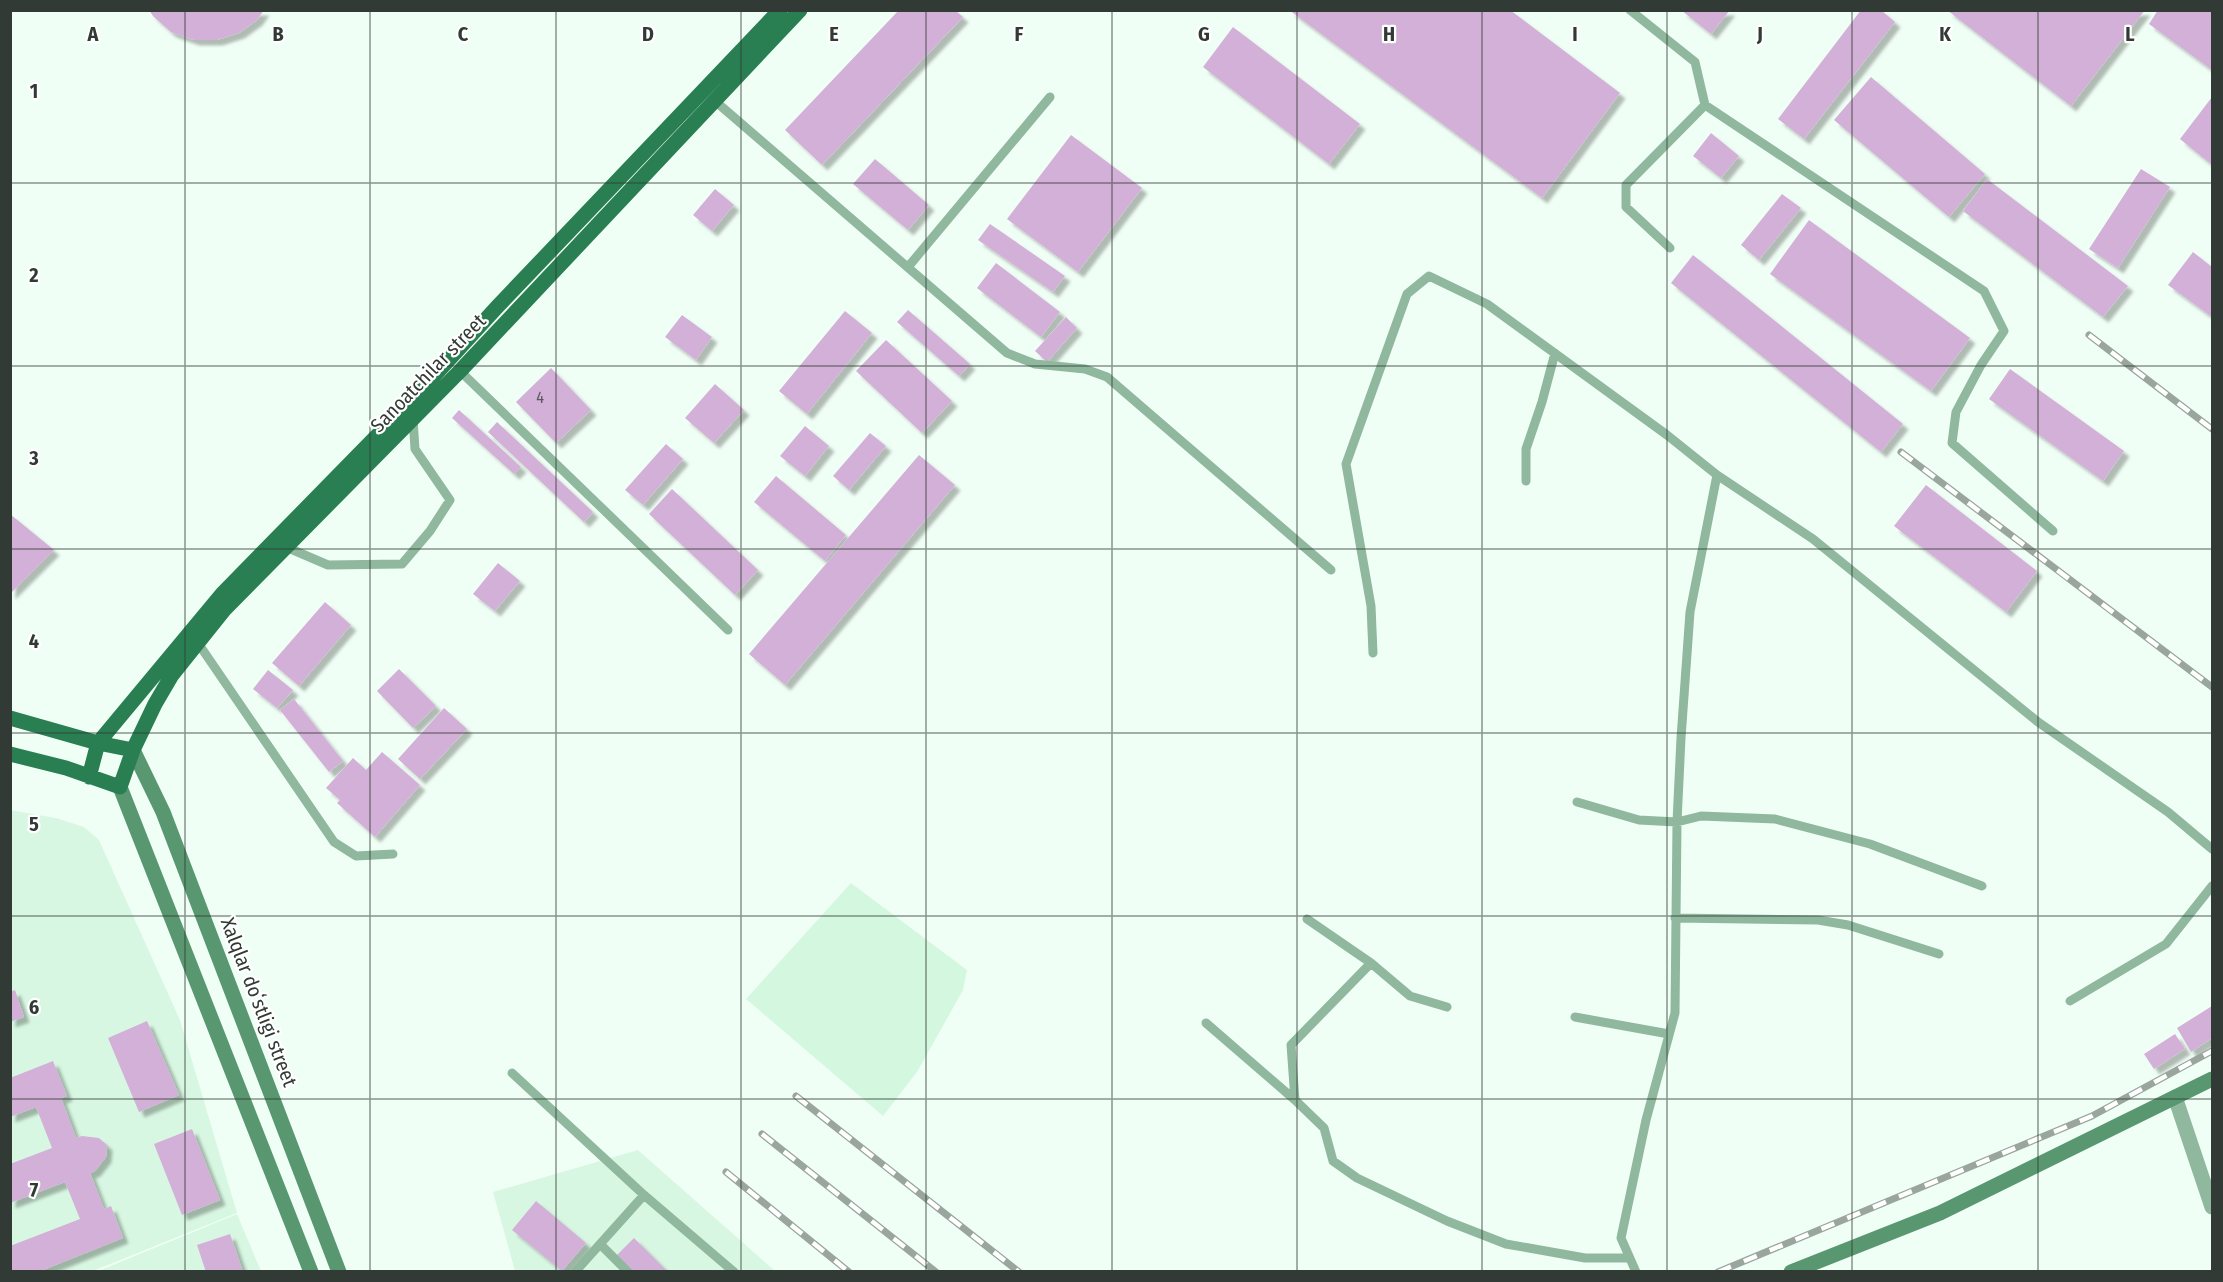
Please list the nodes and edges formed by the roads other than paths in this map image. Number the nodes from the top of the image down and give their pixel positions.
1 (780, 10) edge
2 (800, 10) edge
3 (1630, 10) edge
4 (1050, 97) dead end
5 (715, 100) junction
6 (1705, 105) junction
7 (1670, 248) dead end
8 (908, 267) junction
9 (1555, 354) junction
10 (460, 371) junction
11 (413, 419) junction
12 (1717, 475) junction
13 (1526, 481) dead end
14 (2053, 531) dead end
15 (286, 547) junction
16 (1331, 570) dead end
17 (728, 630) dead end
18 (198, 643) junction
19 (1372, 653) dead end
20 (10, 718) edge
21 (98, 743) junction
22 (133, 750) junction
23 (10, 754) edge
24 (89, 777) junction
25 (120, 787) junction
26 (1577, 802) dead end
27 (1677, 822) junction
28 (2212, 849) edge
29 (393, 854) dead end
30 (1982, 886) dead end
31 (2212, 886) edge
32 (1675, 918) junction
33 (1307, 919) dead end
34 (1939, 954) dead end
35 (1371, 963) junction
36 (2070, 1001) dead end
37 (1447, 1007) dead end
38 (1575, 1017) dead end
39 (1206, 1023) dead end
40 (1669, 1034) junction
41 (512, 1073) dead end
42 (2212, 1079) edge
43 (2175, 1097) junction
44 (1295, 1100) junction
45 (644, 1195) junction
46 (2212, 1207) edge
47 (600, 1244) junction
48 (1629, 1258) junction
49 (311, 1272) edge
50 (339, 1272) edge
51 (575, 1272) edge
52 (628, 1272) edge
53 (734, 1272) edge
54 (1636, 1272) edge
55 (1791, 1272) edge

1 - 21 main road, Sanoatchilar street
2 - 5 main road, Sanoatchilar street
3 - 6 lane
4 - 8 lane
5 - 8 lane
5 - 10 main road, Sanoatchilar street
6 - 7 lane
6 - 14 lane
8 - 16 lane
9 - 12 lane
9 - 13 lane
9 - 19 lane
10 - 11 main road, Sanoatchilar street
10 - 17 lane
11 - 15 main road, Sanoatchilar street
11 - 15 lane
12 - 27 lane
12 - 28 lane
15 - 18 main road, Sanoatchilar street
18 - 22 main road, Sanoatchilar street
18 - 29 lane
20 - 21 main road
21 - 22 main road
21 - 24 main road, Sanoatchilar street
22 - 25 main road, Sanoatchilar street
22 - 50 main road, Xalqlar doʻstligi street
23 - 24 main road
24 - 25 main road
25 - 49 main road
26 - 27 lane
27 - 30 lane
27 - 32 lane
31 - 36 lane
32 - 34 lane
32 - 40 lane
33 - 35 lane
35 - 37 lane
35 - 44 lane
38 - 40 lane
39 - 44 lane
40 - 48 lane
41 - 45 lane
42 - 43 main road
43 - 46 street
43 - 55 main road
44 - 48 lane
45 - 47 lane
45 - 53 lane
47 - 51 lane
47 - 52 lane
48 - 54 lane

